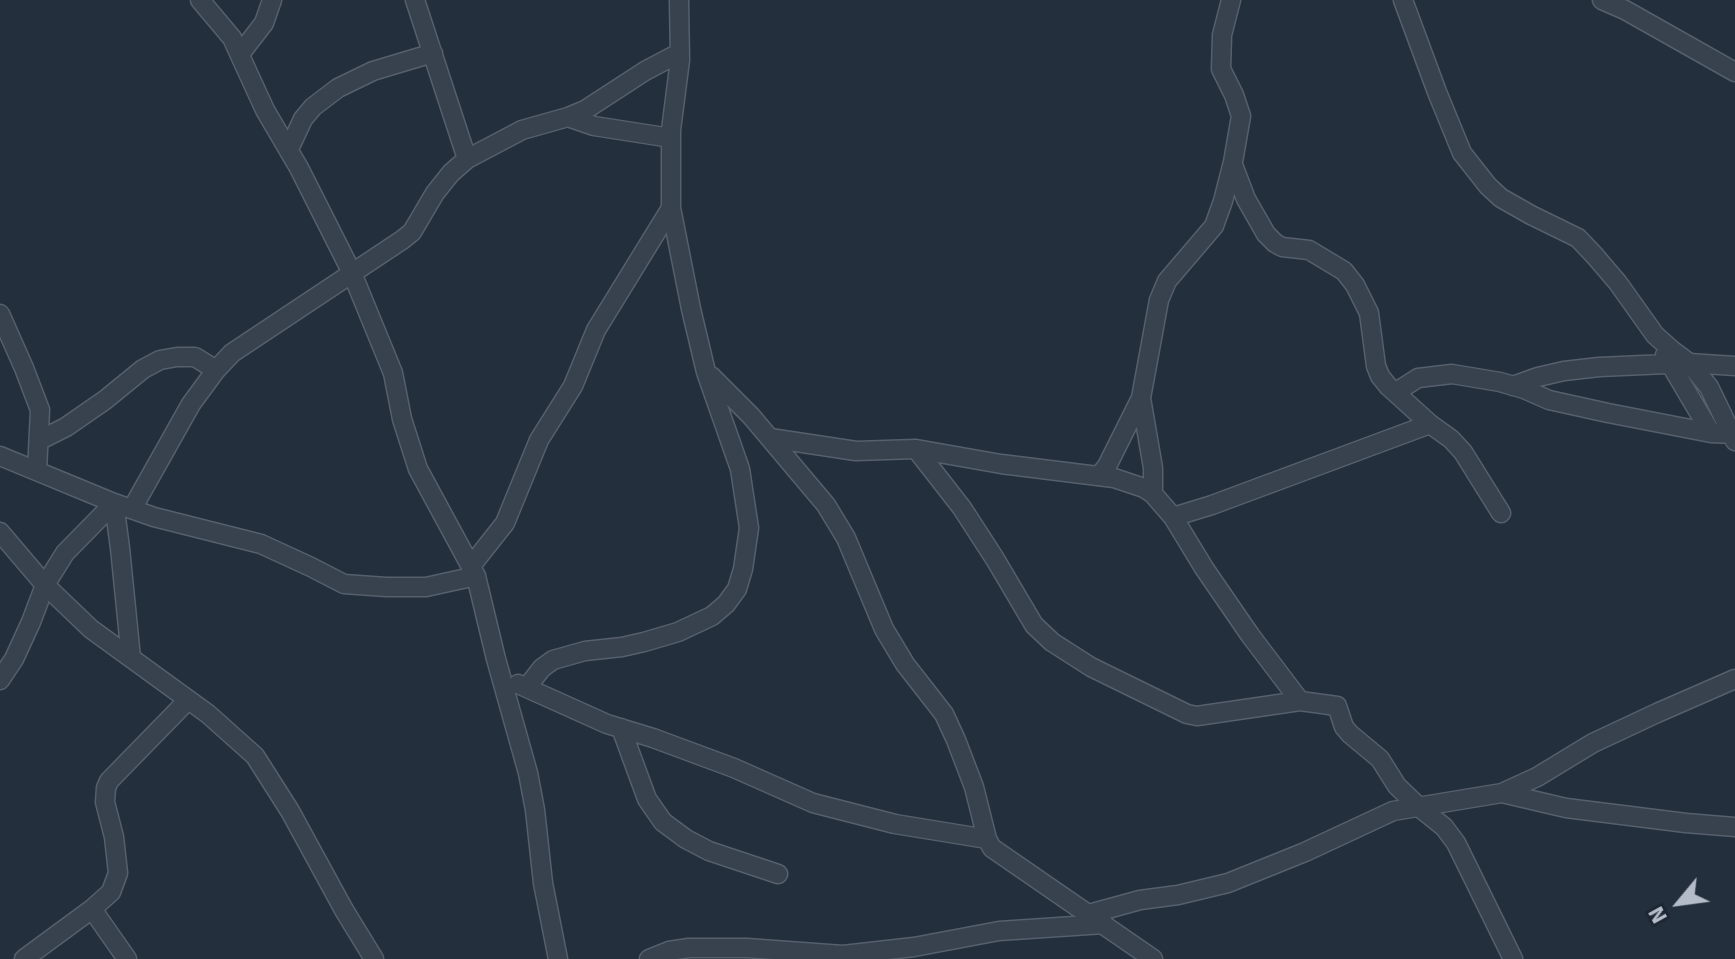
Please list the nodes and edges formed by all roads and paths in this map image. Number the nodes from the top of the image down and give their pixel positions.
1 (200, 0) edge
2 (272, 0) edge
3 (415, 0) edge
4 (679, 0) edge
5 (1231, 0) edge
6 (1403, 0) edge
7 (1602, 0) edge
8 (433, 53) junction
9 (679, 53) junction
10 (240, 54) junction
11 (1735, 72) edge
12 (568, 117) junction
13 (671, 138) junction
14 (289, 149) junction
15 (467, 159) junction
16 (1233, 162) junction
17 (671, 208) junction
18 (352, 273) junction
19 (0, 314) edge
20 (1655, 335) junction
21 (1669, 363) junction
22 (1689, 363) junction
23 (1735, 366) edge
24 (216, 370) junction
25 (706, 372) junction
26 (1513, 386) junction
27 (1396, 392) junction
28 (1141, 398) junction
29 (1430, 424) junction
30 (1711, 433) junction
31 (1734, 436) edge
32 (770, 438) junction
33 (40, 440) junction
34 (916, 449) junction
35 (0, 456) edge
36 (37, 471) junction
37 (1099, 476) junction
38 (1153, 494) junction
39 (123, 506) junction
40 (1501, 513) dead end
41 (1173, 517) junction
42 (0, 532) edge
43 (473, 571) junction
44 (45, 585) junction
45 (131, 658) junction
46 (501, 676) junction
47 (1735, 679) edge
48 (0, 680) edge
49 (527, 687) junction
50 (188, 700) junction
51 (1300, 701) junction
52 (621, 728) junction
53 (1502, 793) junction
54 (1419, 807) junction
55 (1735, 827) edge
56 (987, 839) junction
57 (778, 874) dead end
58 (92, 909) junction
59 (1097, 919) junction
60 (24, 959) edge
61 (127, 959) edge
62 (374, 959) edge
63 (558, 959) edge
64 (649, 959) edge
65 (1153, 959) edge
66 (1513, 959) edge

1 - 10 street
2 - 10 street
3 - 8 street
4 - 9 street
5 - 16 street
6 - 20 street
7 - 11 street
8 - 14 street
8 - 15 street
9 - 12 street
9 - 13 street
10 - 14 street
12 - 13 street
12 - 15 street
13 - 17 street
14 - 18 street
15 - 18 street
16 - 27 street
16 - 28 street
17 - 25 street
17 - 43 street
18 - 24 street
18 - 43 street
19 - 33 street
20 - 21 street
20 - 22 street
21 - 22 street
21 - 26 street
21 - 30 street
22 - 23 street
22 - 31 street
24 - 33 street
24 - 39 street
25 - 32 street
25 - 49 street
26 - 27 street
26 - 30 street
27 - 29 street
28 - 37 street
28 - 38 street
29 - 40 street
29 - 41 street
30 - 31 street
32 - 34 street
32 - 56 street
33 - 36 street
34 - 37 street
34 - 51 street
35 - 36 street
36 - 39 street
37 - 38 street
38 - 41 street
39 - 43 street
39 - 44 street
39 - 45 street
41 - 51 street
42 - 44 street
43 - 46 street
44 - 45 street
44 - 48 street
45 - 50 street
46 - 49 street
46 - 63 street
47 - 53 street
49 - 52 street
50 - 58 street
50 - 62 street
51 - 54 street
52 - 56 street
52 - 57 street
53 - 54 street
53 - 55 street
54 - 59 street
54 - 66 street
56 - 59 street
58 - 60 street
58 - 61 street
59 - 64 street
59 - 65 street

